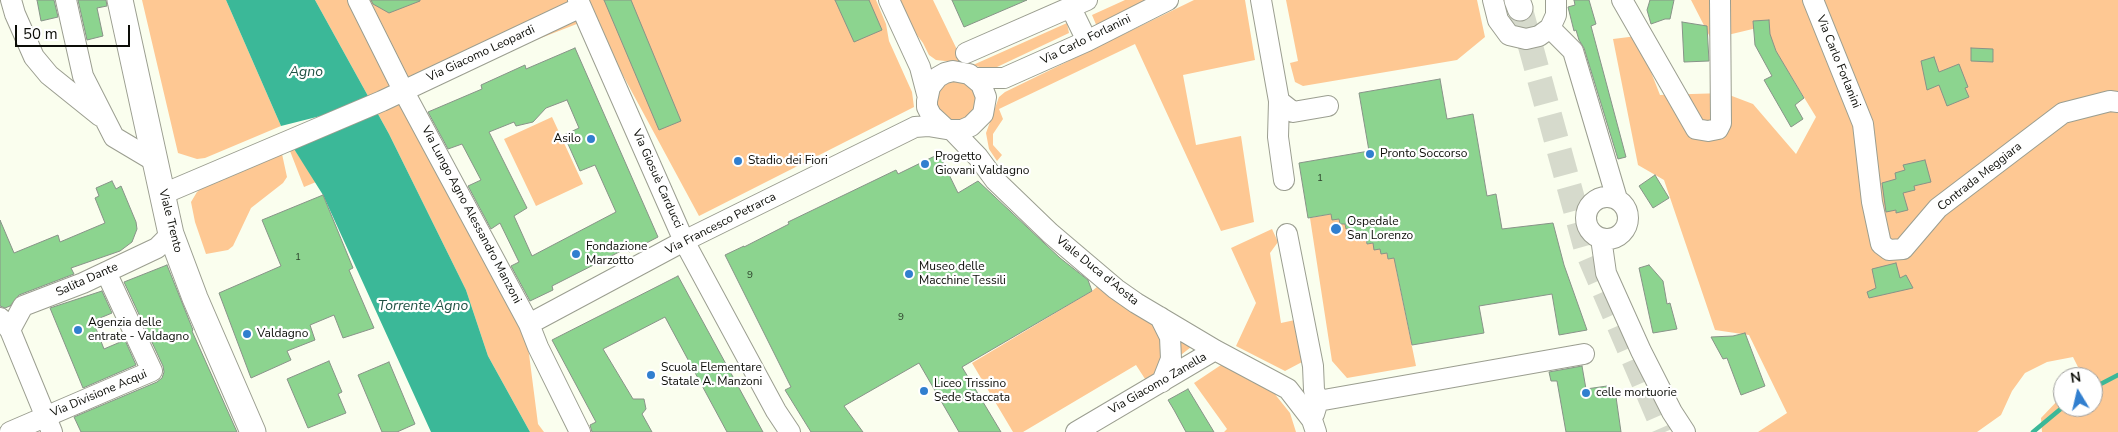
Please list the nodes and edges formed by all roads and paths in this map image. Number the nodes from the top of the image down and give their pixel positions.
1 (11, 0) edge
2 (66, 0) edge
3 (120, 0) edge
4 (358, 0) edge
5 (888, 0) edge
6 (1168, 0) edge
7 (1261, 0) edge
8 (1492, 0) edge
9 (1556, 0) edge
10 (1622, 0) edge
11 (1720, 0) edge
12 (1813, 0) edge
13 (579, 4) edge
14 (1079, 4) edge
15 (1550, 28) junction
16 (1087, 41) junction
17 (966, 53) dead end
18 (920, 67) junction
19 (945, 73) junction
20 (976, 78) junction
21 (1004, 78) junction
22 (404, 90) junction
23 (986, 97) junction
24 (927, 100) junction
25 (1279, 101) junction
26 (2118, 102) edge
27 (1328, 106) dead end
28 (978, 121) junction
29 (107, 122) junction
30 (1863, 124) joint
31 (915, 128) junction
32 (948, 129) junction
33 (978, 157) junction
34 (156, 162) junction
35 (1284, 180) dead end
36 (163, 194) junction
37 (1617, 200) junction
38 (171, 234) junction
39 (1287, 234) dead end
40 (1601, 238) junction
41 (684, 241) junction
42 (106, 272) junction
43 (1160, 318) junction
44 (5, 324) edge
45 (529, 324) junction
46 (1215, 350) junction
47 (1584, 354) dead end
48 (1162, 382) junction
49 (1315, 418) edge
50 (49, 424) edge
51 (0, 429) edge
52 (16, 430) edge
53 (253, 432) edge
54 (580, 432) edge
55 (790, 432) edge
56 (1076, 432) edge
57 (1686, 432) edge

1 - 29 street
2 - 29 street
3 - 34 main road, Viale Trento
4 - 22 street, Via Lungo Agno Alessandro Manzoni
5 - 18 street
6 - 16 street, Via Carlo Forlanini
7 - 25 street
8 - 15 street
9 - 15 street
10 - 11 street
12 - 30 street, Via Carlo Forlanini
13 - 22 street, Via Giacomo Leopardi
13 - 41 street, Via Giosuè Carducci
14 - 16 street
14 - 17 street
15 - 37 street
16 - 21 street, Via Carlo Forlanini
18 - 19 street
18 - 24 street
19 - 20 street
19 - 24 street
20 - 21 street
20 - 23 street
21 - 23 street
22 - 36 street, Via Giacomo Leopardi
22 - 45 street, Via Lungo Agno Alessandro Manzoni
23 - 28 street
24 - 31 street
24 - 32 street
25 - 27 street
25 - 35 street
26 - 30 street, Contrada Meggiara
28 - 32 street
28 - 33 street
29 - 34 street
31 - 32 street
31 - 41 street, Via Francesco Petrarca
32 - 33 street, Viale Duca d'Aosta
33 - 43 street, Viale Duca d'Aosta
34 - 36 main road, Viale Trento
36 - 38 main road, Viale Trento
37 - 40 street
37 - 40 street
38 - 42 street, Salita Dante
38 - 53 main road, Viale Trento
39 - 49 street
40 - 57 street
41 - 45 street, Via Francesco Petrarca
41 - 55 street, Via Giosuè Carducci
42 - 44 street, Salita Dante
42 - 50 street, Via Divisione Acqui
43 - 46 street, Viale Duca d'Aosta
43 - 48 street
44 - 50 street
45 - 54 street, Via Lungo Agno Alessandro Manzoni
46 - 48 street, Via Giacomo Zanella
46 - 49 street, Viale Duca d'Aosta
47 - 49 street
48 - 56 street, Via Giacomo Zanella
50 - 52 street, Via Divisione Acqui
51 - 52 street, Via Divisione Acqui

